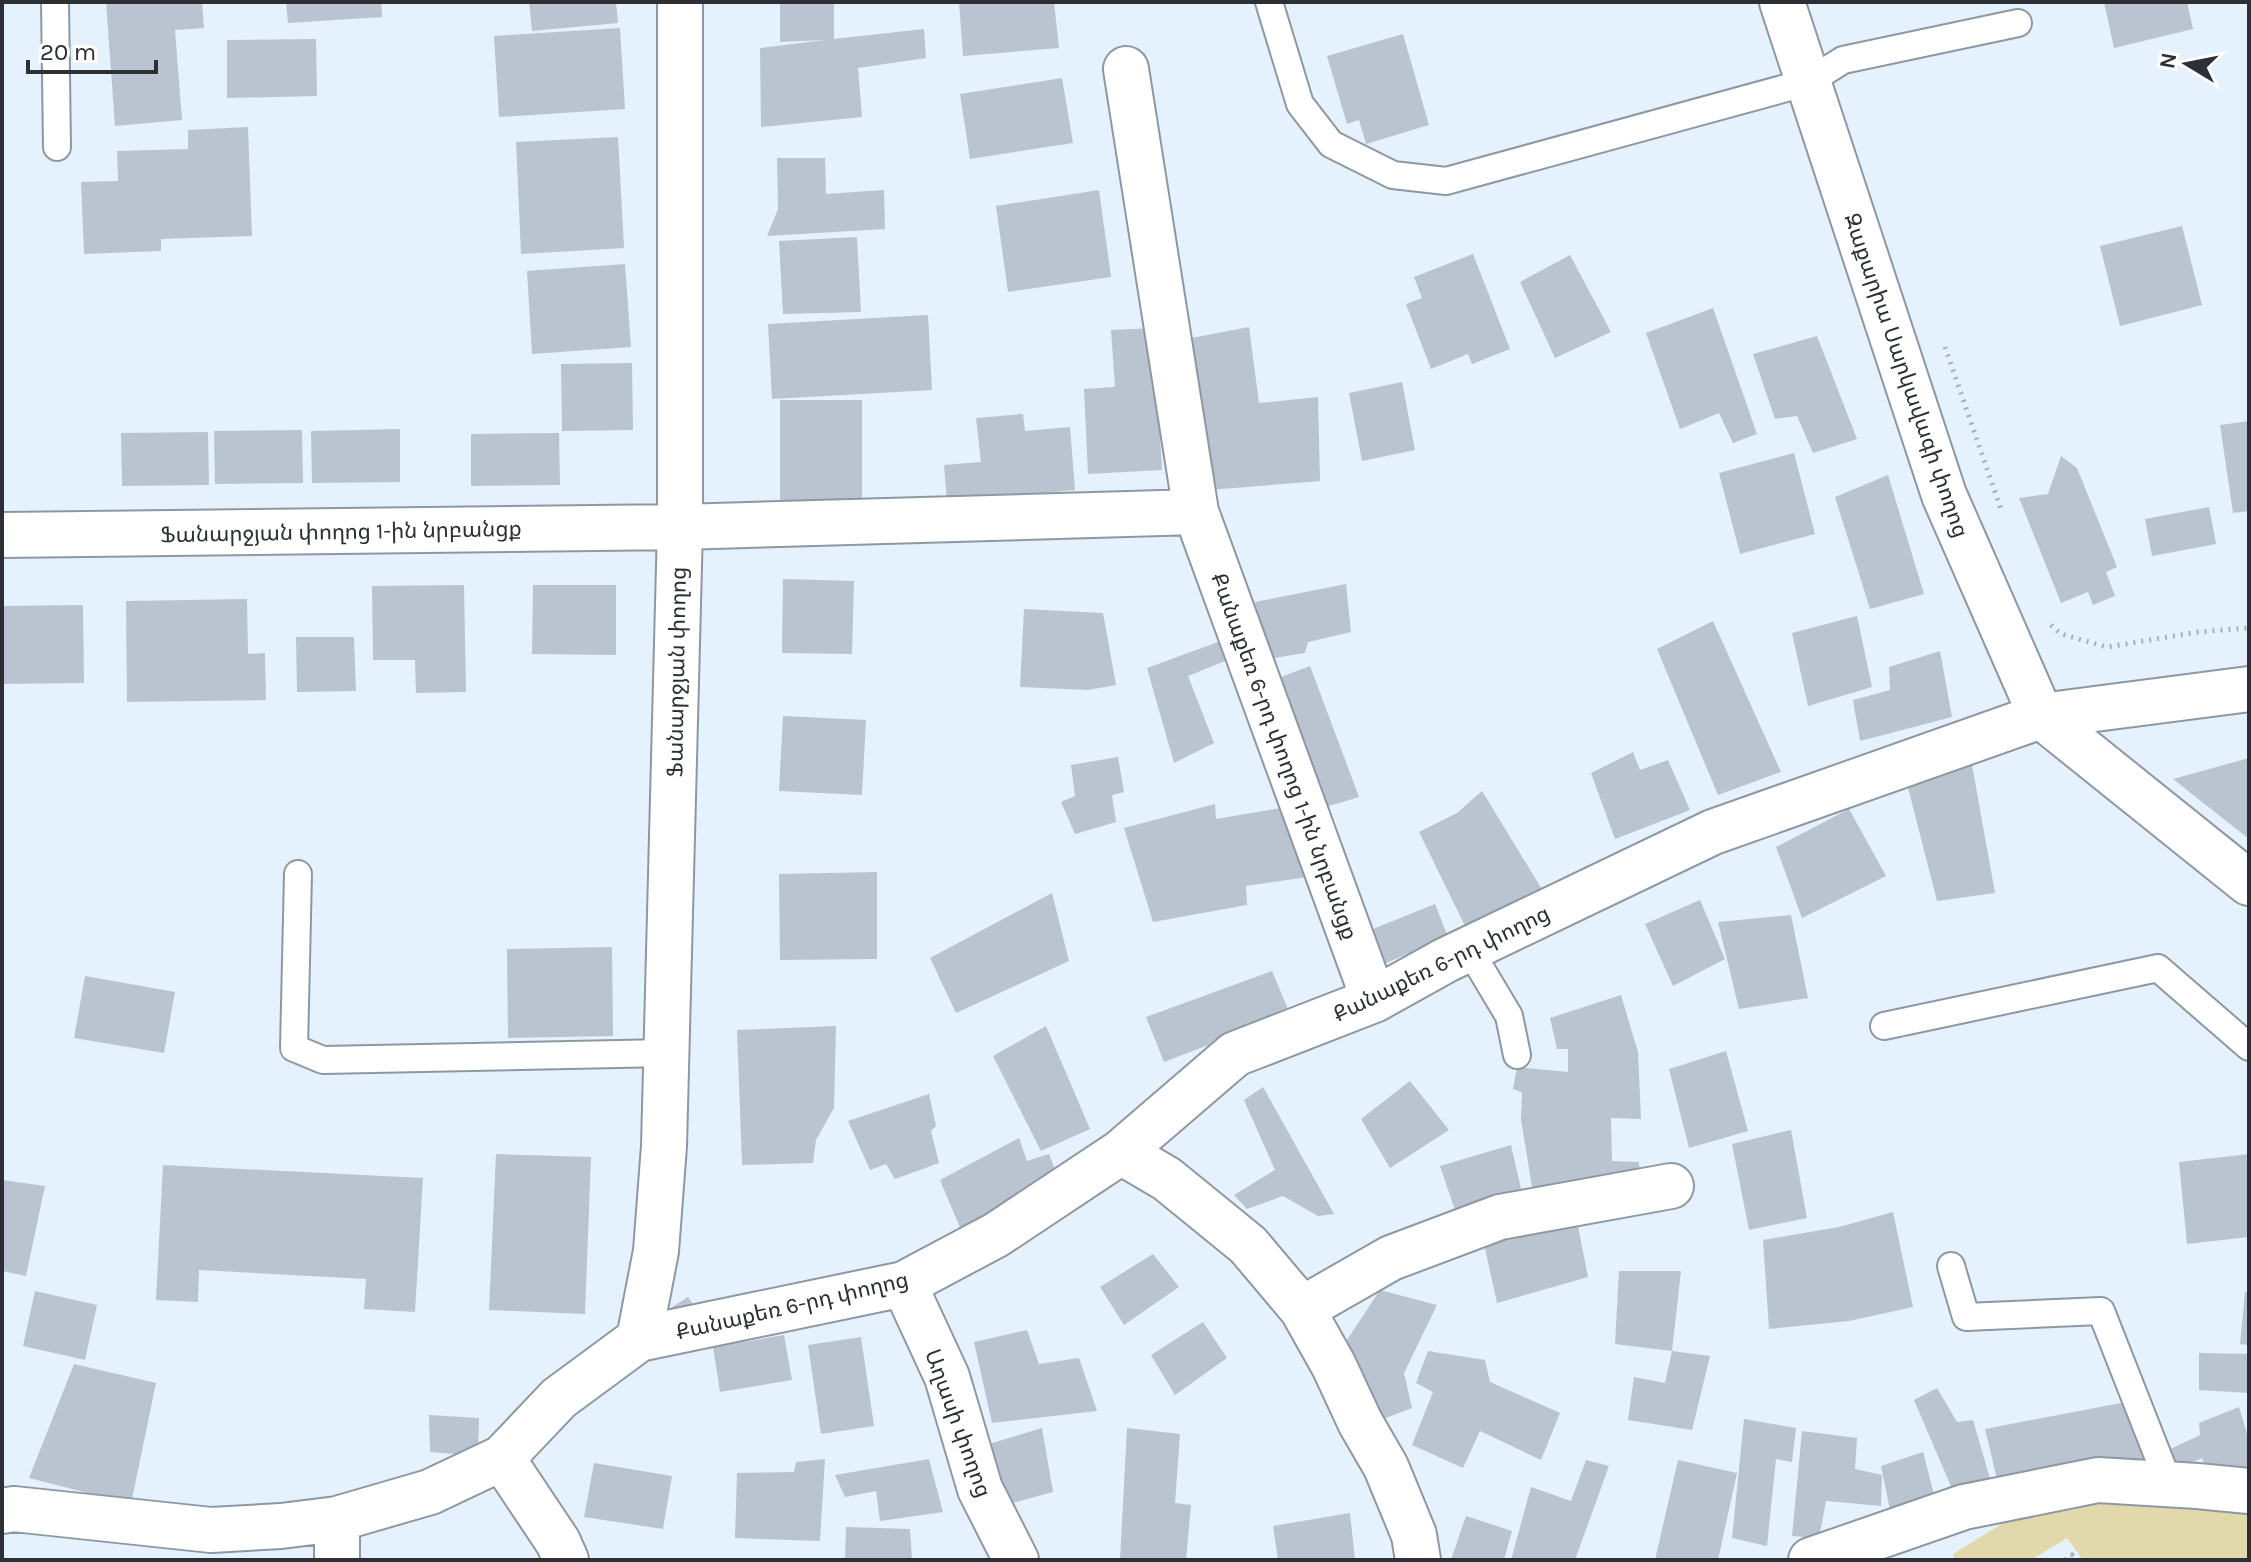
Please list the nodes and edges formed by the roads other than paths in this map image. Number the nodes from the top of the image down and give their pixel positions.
1 (55, 2) edge
2 (680, 2) edge
3 (1269, 2) edge
4 (1782, 2) edge
5 (2018, 23) dead end
6 (1126, 69) dead end
7 (1808, 82) junction
8 (57, 147) dead end
9 (1196, 512) junction
10 (680, 527) junction
11 (2, 535) edge
12 (2249, 689) edge
13 (2249, 707) edge
14 (2050, 724) junction
15 (298, 874) dead end
16 (2249, 883) edge
17 (1469, 949) junction
18 (1374, 1000) junction
19 (1884, 1026) dead end
20 (2249, 1047) edge
21 (667, 1053) junction
22 (1517, 1055) dead end
23 (1121, 1152) junction
24 (1671, 1186) dead end
25 (1951, 1266) dead end
26 (904, 1284) junction
27 (1302, 1309) junction
28 (639, 1339) junction
29 (502, 1458) junction
30 (2169, 1484) junction
31 (2249, 1491) edge
32 (2, 1511) edge
33 (337, 1539) edge
34 (207, 1545) edge
35 (566, 1560) edge
36 (1016, 1560) edge
37 (1418, 1560) edge
38 (1811, 1560) edge

1 - 8 lane
2 - 10 street, Ֆանարջյան փողոց
3 - 7 lane
4 - 7 street, Զաքարիա Սարկավագի փողոց
5 - 7 lane
6 - 9 street, Քանաքեռ 6-րդ փողոց 1-ին նրբանցք
7 - 14 street, Զաքարիա Սարկավագի փողոց
9 - 10 street
9 - 18 street, Քանաքեռ 6-րդ փողոց 1-ին նրբանցք
10 - 11 street, Ֆանարջյան փողոց 1-ին նրբանցք
10 - 21 street, Ֆանարջյան փողոց
12 - 14 street
13 - 14 street
14 - 16 street, Զաքարիա Սարկավագի փողոց
14 - 17 street, Քանաքեռ 6-րդ փողոց
15 - 21 lane
17 - 18 street, Քանաքեռ 6-րդ փողոց
17 - 22 lane
18 - 23 street, Քանաքեռ 6-րդ փողոց
19 - 20 lane
21 - 28 street, Ֆանարջյան փողոց
23 - 26 street, Քանաքեռ 6-րդ փողոց
23 - 27 street
24 - 27 street
25 - 30 lane
26 - 28 street, Քանաքեռ 6-րդ փողոց
26 - 36 street, Աղասի փողոց
27 - 37 street
28 - 29 street, Քանաքեռ 6-րդ փողոց
29 - 33 street, Քանաքեռ 6-րդ փողոց
29 - 35 street
30 - 31 street
30 - 38 street
32 - 34 street, Քանաքեռ 6-րդ փողոց
33 - 34 street, Քանաքեռ 6-րդ փողոց

